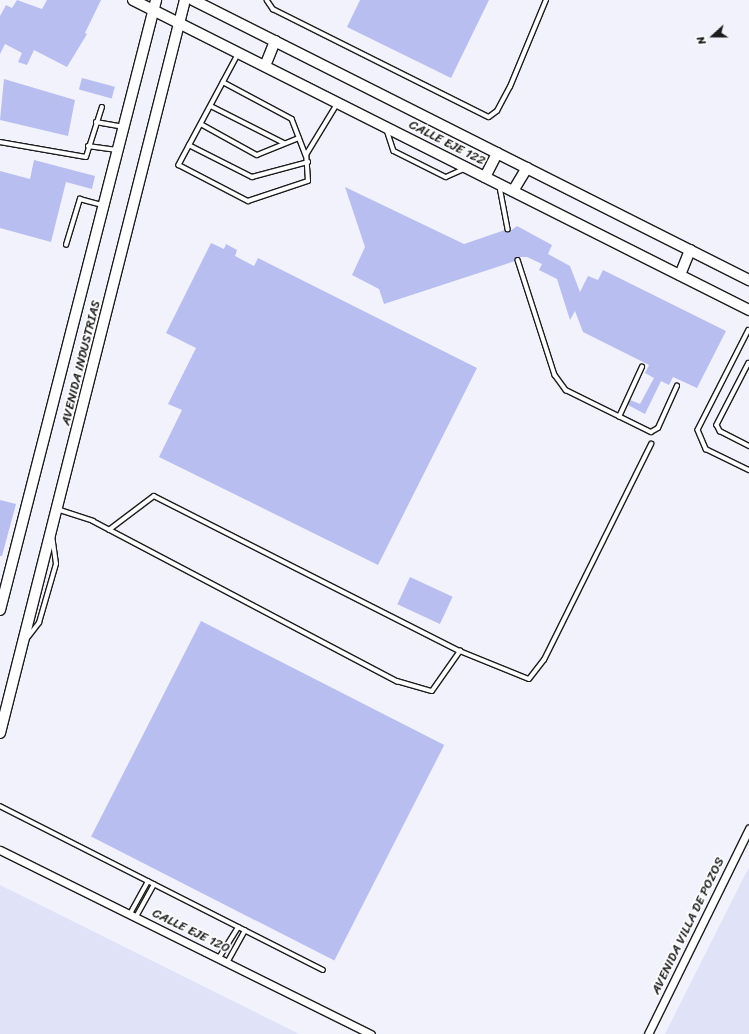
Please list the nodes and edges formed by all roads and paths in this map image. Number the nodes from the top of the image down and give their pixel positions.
1 (133, 0) edge
2 (156, 0) edge
3 (185, 0) edge
4 (193, 0) edge
5 (267, 0) edge
6 (546, 0) edge
7 (154, 10) junction
8 (180, 24) junction
9 (275, 42) junction
10 (239, 54) junction
11 (265, 66) junction
12 (224, 82) junction
13 (337, 103) junction
14 (211, 106) junction
15 (102, 107) dead end
16 (96, 122) junction
17 (201, 124) junction
18 (124, 127) junction
19 (386, 127) junction
20 (299, 138) junction
21 (0, 142) edge
22 (284, 143) junction
23 (189, 145) junction
24 (88, 146) junction
25 (118, 150) junction
26 (497, 153) junction
27 (306, 155) junction
28 (308, 162) junction
29 (467, 168) junction
30 (527, 168) junction
31 (485, 177) junction
32 (500, 185) junction
33 (513, 191) junction
34 (104, 205) junction
35 (508, 229) dead end
36 (66, 246) dead end
37 (690, 250) junction
38 (518, 260) dead end
39 (680, 275) junction
40 (749, 280) edge
41 (749, 310) edge
42 (749, 330) edge
43 (749, 363) edge
44 (642, 367) dead end
45 (677, 386) dead end
46 (619, 417) junction
47 (651, 444) dead end
48 (749, 446) edge
49 (749, 470) edge
50 (57, 509) junction
51 (110, 530) junction
52 (0, 610) edge
53 (460, 651) junction
54 (0, 733) edge
55 (0, 806) edge
56 (749, 829) edge
57 (0, 850) edge
58 (148, 882) junction
59 (154, 885) junction
60 (133, 916) junction
61 (238, 927) junction
62 (245, 931) junction
63 (218, 958) junction
64 (227, 962) junction
65 (323, 970) dead end
66 (370, 1034) edge
67 (648, 1034) edge

1 - 7 main road, CALLE EJE 122
2 - 7 main road, AVENIDA INDUSTRIAS
3 - 8 main road, AVENIDA INDUSTRIAS
4 - 9 main road, CALLE EJE 122
5 - 6 lane
7 - 8 main road, CALLE EJE 122
7 - 18 main road, AVENIDA INDUSTRIAS
8 - 10 main road, CALLE EJE 122
8 - 50 main road, AVENIDA INDUSTRIAS
9 - 11 main road
9 - 26 main road, CALLE EJE 122
10 - 11 main road, CALLE EJE 122
10 - 12 lane
11 - 13 main road, CALLE EJE 122
12 - 14 lane
12 - 20 lane
13 - 19 main road, CALLE EJE 122
13 - 27 lane
14 - 17 lane
14 - 22 lane
15 - 16 lane
16 - 18 lane
16 - 24 lane
17 - 22 lane
17 - 23 lane
18 - 25 main road, AVENIDA INDUSTRIAS
19 - 29 main road, CALLE EJE 122
19 - 29 lane
20 - 22 lane
20 - 27 lane
21 - 24 lane
23 - 28 lane
23 - 28 lane
24 - 25 lane
25 - 34 main road, AVENIDA INDUSTRIAS
26 - 30 main road, CALLE EJE 122
26 - 31 main road
27 - 28 lane
29 - 31 main road, CALLE EJE 122
30 - 33 main road
30 - 37 main road, CALLE EJE 122
31 - 32 main road, CALLE EJE 122
32 - 33 main road, CALLE EJE 122
32 - 35 lane
33 - 39 main road, CALLE EJE 122
34 - 36 lane
34 - 52 main road, AVENIDA INDUSTRIAS
37 - 39 main road
37 - 40 main road, CALLE EJE 122
38 - 46 lane
39 - 41 main road, CALLE EJE 122
42 - 49 lane
43 - 48 lane
44 - 46 lane
45 - 46 lane
47 - 53 lane
50 - 51 lane
50 - 54 main road, AVENIDA INDUSTRIAS
51 - 53 lane
51 - 53 lane
55 - 58 lane
56 - 67 street, AVENIDA VILLA DE POZOS
57 - 60 street, CALLE EJE 120
58 - 59 lane
58 - 60 lane
59 - 60 lane
59 - 61 lane
60 - 63 street, CALLE EJE 120
61 - 62 lane
61 - 63 lane
62 - 64 lane
62 - 65 lane
63 - 64 street, CALLE EJE 120
64 - 66 street, CALLE EJE 120

